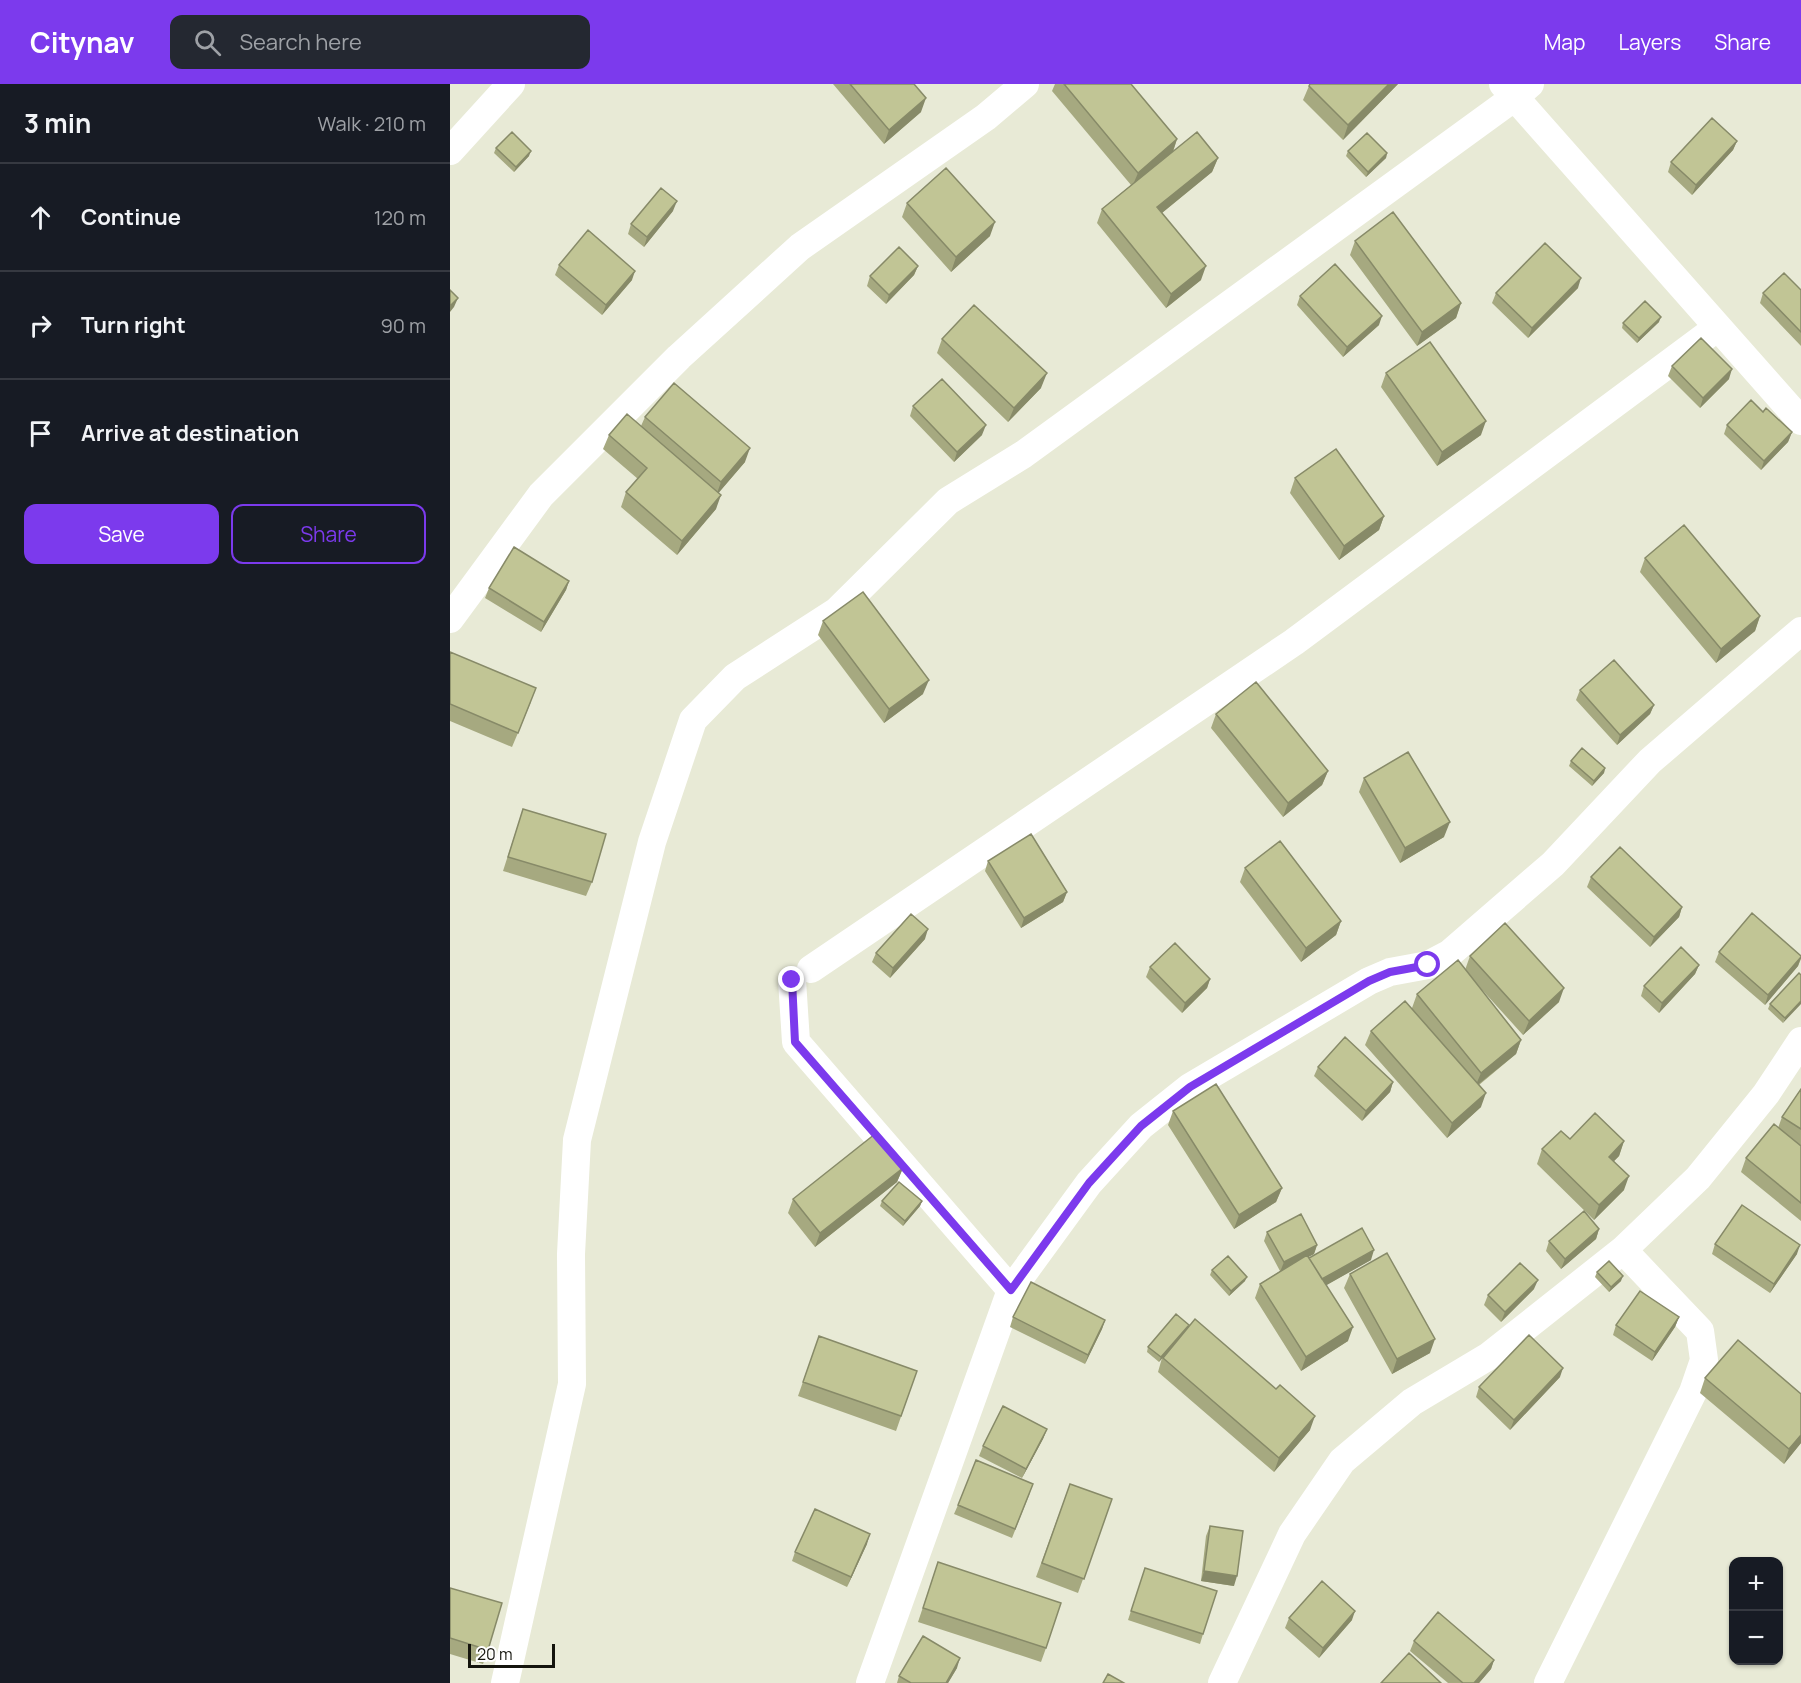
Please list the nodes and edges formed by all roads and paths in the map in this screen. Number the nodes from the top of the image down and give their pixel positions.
1 (511, 84) edge
2 (1025, 84) edge
3 (1516, 88) edge
4 (450, 151) edge
5 (1718, 327) junction
6 (1801, 421) edge
7 (450, 619) edge
8 (1801, 631) edge
9 (1801, 1041) edge
10 (1623, 1250) junction
11 (1011, 1290) junction
12 (506, 1683) edge
13 (870, 1683) edge
14 (1222, 1683) edge
15 (1548, 1683) edge

1 - 4 street
2 - 7 street
3 - 5 street
3 - 12 street
5 - 6 street
5 - 11 street
8 - 11 street
9 - 10 street
10 - 14 street
10 - 15 street
11 - 13 street

